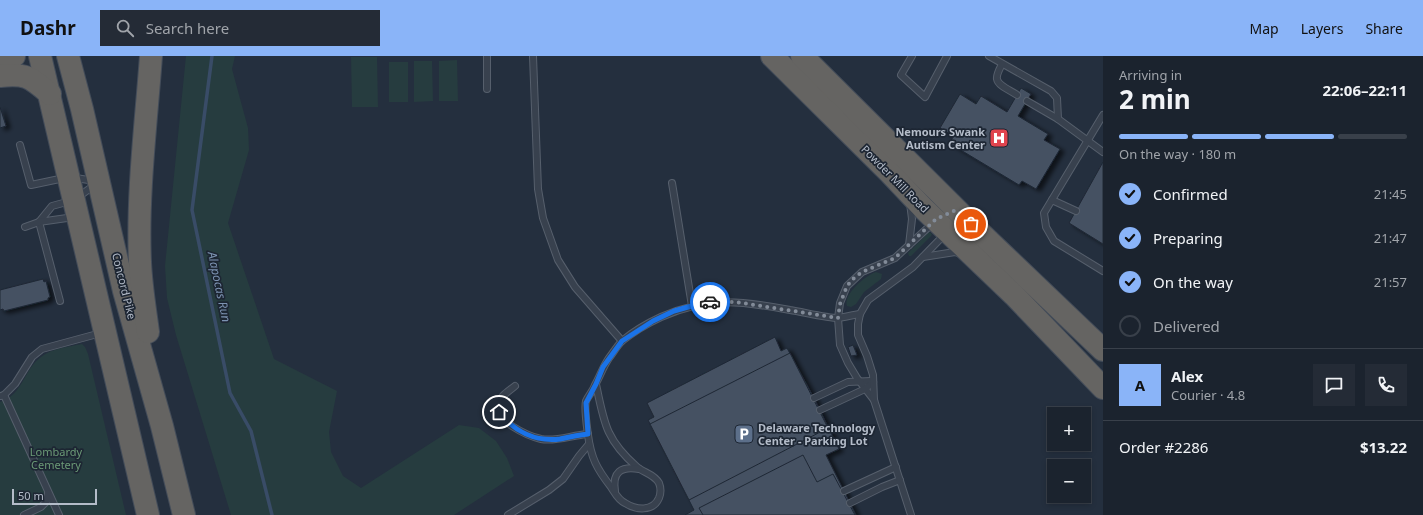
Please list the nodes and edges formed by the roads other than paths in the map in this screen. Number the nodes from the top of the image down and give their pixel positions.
1 (14, 56) edge
2 (40, 56) edge
3 (68, 56) edge
4 (151, 56) edge
5 (487, 56) edge
6 (533, 56) edge
7 (772, 56) edge
8 (802, 56) edge
9 (912, 56) edge
10 (947, 56) edge
11 (989, 56) edge
12 (1002, 64) junction
13 (0, 69) edge
14 (0, 76) edge
15 (488, 89) dead end
16 (50, 94) junction
17 (1017, 95) dead end
18 (1027, 101) dead end
19 (1103, 115) edge
20 (1058, 119) junction
21 (1087, 141) junction
22 (20, 145) dead end
23 (1103, 152) edge
24 (69, 177) junction
25 (99, 182) junction
26 (672, 183) dead end
27 (909, 192) junction
28 (1052, 200) junction
29 (76, 208) junction
30 (1076, 211) dead end
31 (948, 219) junction
32 (39, 222) junction
33 (25, 226) dead end
34 (909, 245) junction
35 (923, 257) junction
36 (975, 257) junction
37 (1103, 271) edge
38 (60, 301) dead end
39 (692, 306) junction
40 (860, 314) junction
41 (838, 318) junction
42 (105, 332) junction
43 (622, 341) junction
44 (1103, 350) edge
45 (859, 381) junction
46 (873, 382) junction
47 (596, 384) junction
48 (515, 386) dead end
49 (1103, 388) edge
50 (865, 389) junction
51 (2, 396) edge
52 (814, 398) dead end
53 (874, 400) junction
54 (820, 410) dead end
55 (162, 426) junction
56 (588, 434) junction
57 (589, 444) junction
58 (896, 467) junction
59 (639, 469) junction
60 (900, 480) junction
61 (844, 491) dead end
62 (48, 492) junction
63 (615, 493) junction
64 (850, 503) dead end
65 (24, 515) edge
66 (59, 515) edge
67 (148, 515) edge
68 (184, 515) edge
69 (508, 515) edge
70 (911, 515) edge

1 - 13 highway
2 - 16 highway
3 - 25 highway, Concord Pike
4 - 55 highway
5 - 15 lane
6 - 43 lane
7 - 27 highway, Powder Mill Road
8 - 31 highway, Powder Mill Road
9 - 10 lane
11 - 12 lane
12 - 17 lane
12 - 20 lane
14 - 16 highway
16 - 24 highway
18 - 20 lane
19 - 21 lane
20 - 21 lane
21 - 23 lane
21 - 28 lane
22 - 24 lane
24 - 25 lane
24 - 29 highway
25 - 29 lane
25 - 55 highway, Concord Pike
26 - 39 lane
27 - 31 highway, Powder Mill Road
27 - 34 lane
28 - 30 lane
28 - 37 lane
29 - 32 lane
29 - 32 lane
29 - 42 highway
31 - 34 lane
31 - 35 lane
31 - 36 highway, Powder Mill Road
31 - 44 highway, Powder Mill Road
32 - 33 lane
32 - 38 lane
34 - 41 lane
35 - 36 lane
35 - 40 lane
36 - 49 highway, Powder Mill Road
39 - 41 lane
39 - 43 lane
40 - 41 lane
40 - 46 lane
41 - 45 lane
42 - 51 lane
42 - 67 highway
43 - 47 lane
45 - 46 lane
45 - 50 lane
45 - 52 lane
46 - 50 lane
46 - 53 lane
47 - 56 lane
47 - 59 lane
48 - 56 lane
50 - 53 lane
50 - 54 lane
51 - 62 lane
53 - 58 lane
55 - 68 highway, Concord Pike
56 - 57 lane
57 - 63 lane
57 - 69 lane
58 - 60 lane
58 - 61 lane
59 - 63 lane
59 - 63 lane
60 - 64 lane
60 - 70 lane
62 - 65 lane
62 - 66 lane

